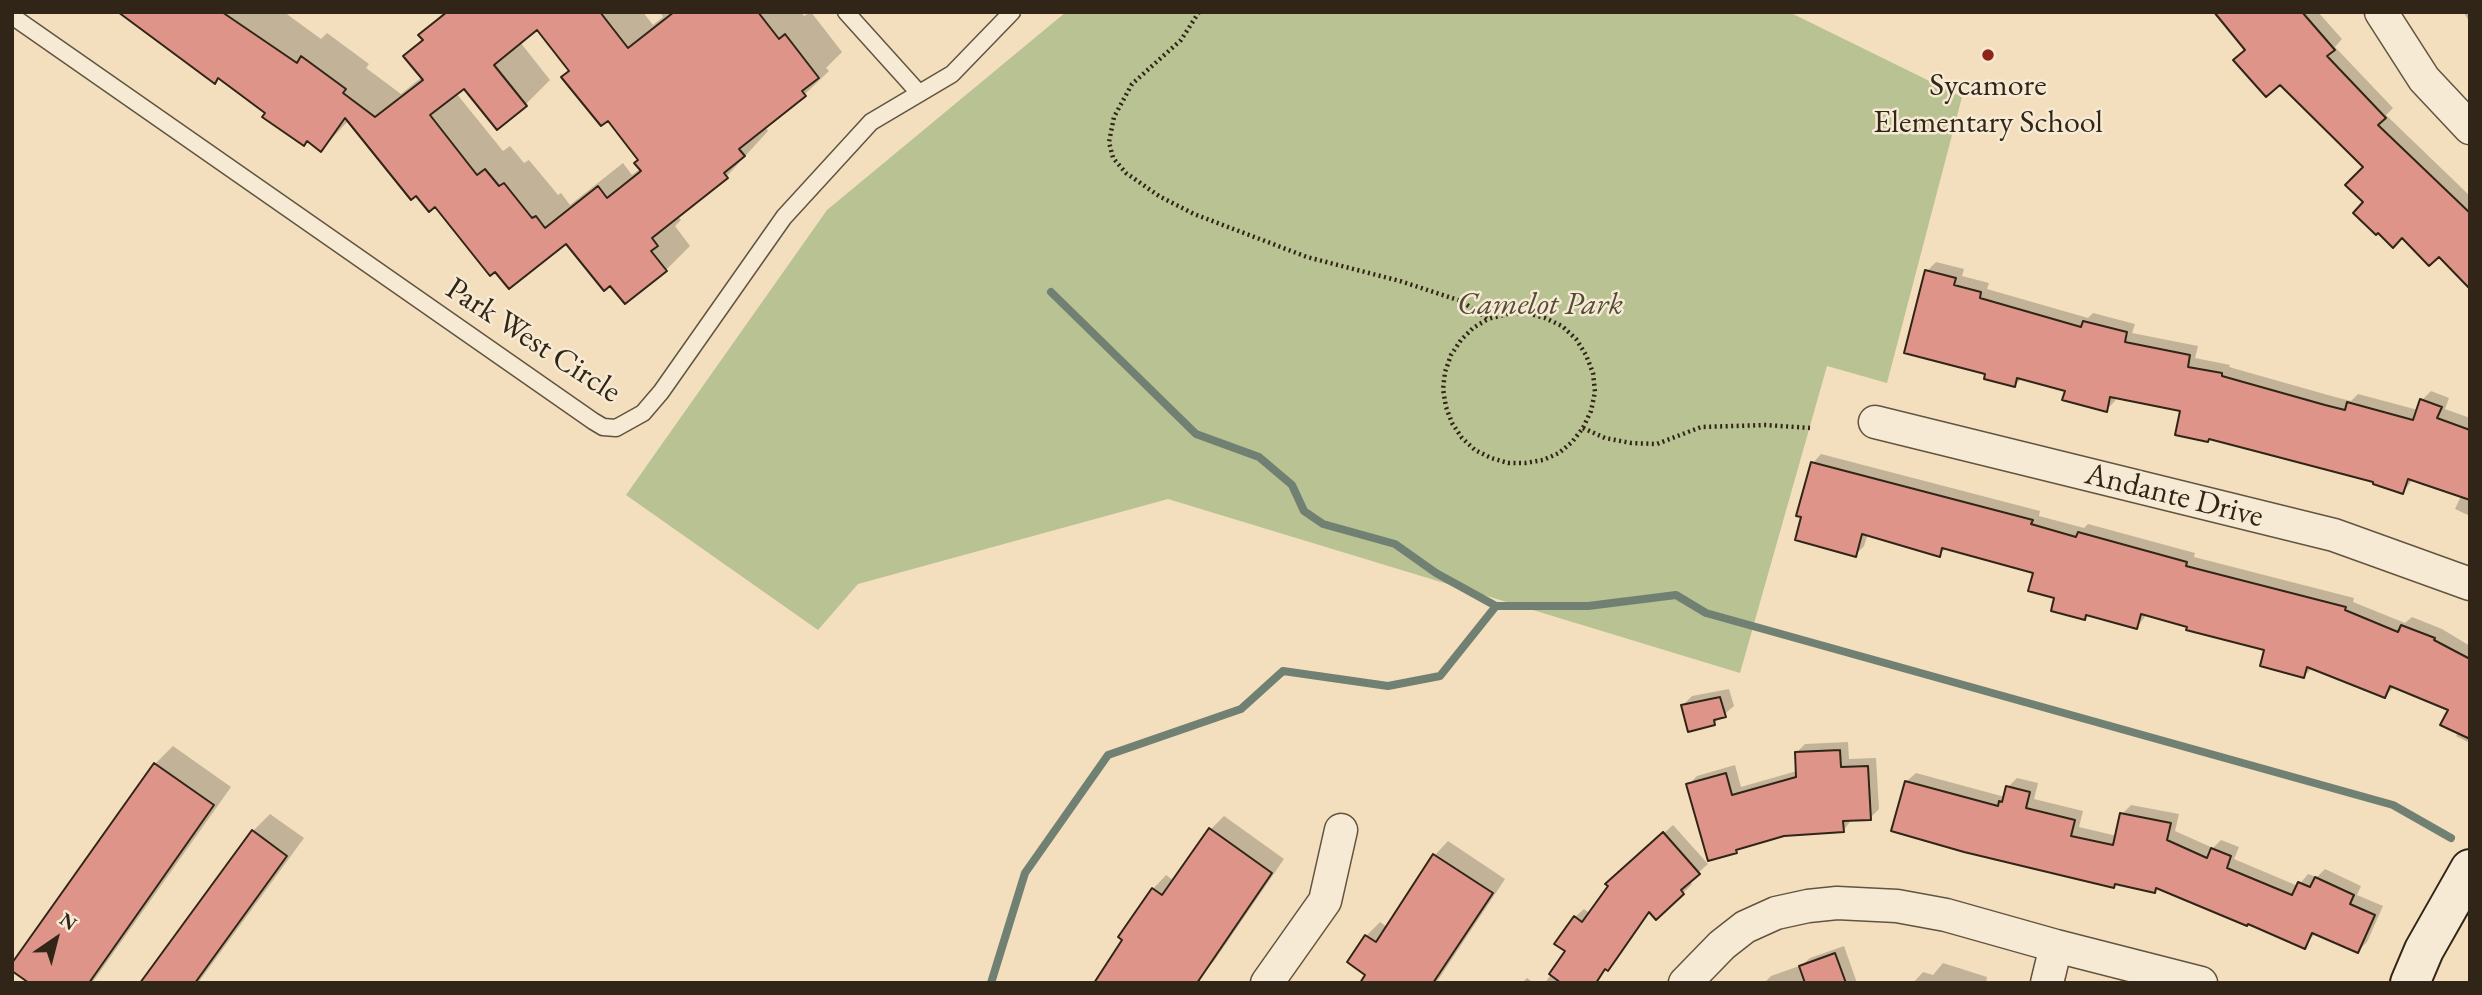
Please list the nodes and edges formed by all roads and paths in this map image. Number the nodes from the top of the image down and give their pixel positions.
1 (846, 12) edge
2 (1012, 12) edge
3 (1199, 12) edge
4 (2381, 12) edge
5 (12, 16) edge
6 (919, 93) junction
7 (2470, 128) edge
8 (1489, 319) junction
9 (1875, 422) dead end
10 (1583, 428) junction
11 (1810, 428) dead end
12 (2470, 584) edge
13 (1341, 830) dead end
14 (2470, 869) edge
15 (2056, 947) junction
16 (1267, 983) edge
17 (1685, 983) edge
18 (2047, 983) edge
19 (2201, 983) edge
20 (2410, 983) edge

1 - 6 lane
2 - 6 lane, Park West Circle
3 - 8 path
4 - 7 street
5 - 6 lane, Park West Circle
8 - 10 path
8 - 10 path
9 - 12 street, Andante Drive
10 - 11 path
13 - 16 street
14 - 20 street
15 - 17 street
15 - 18 street
15 - 19 street

